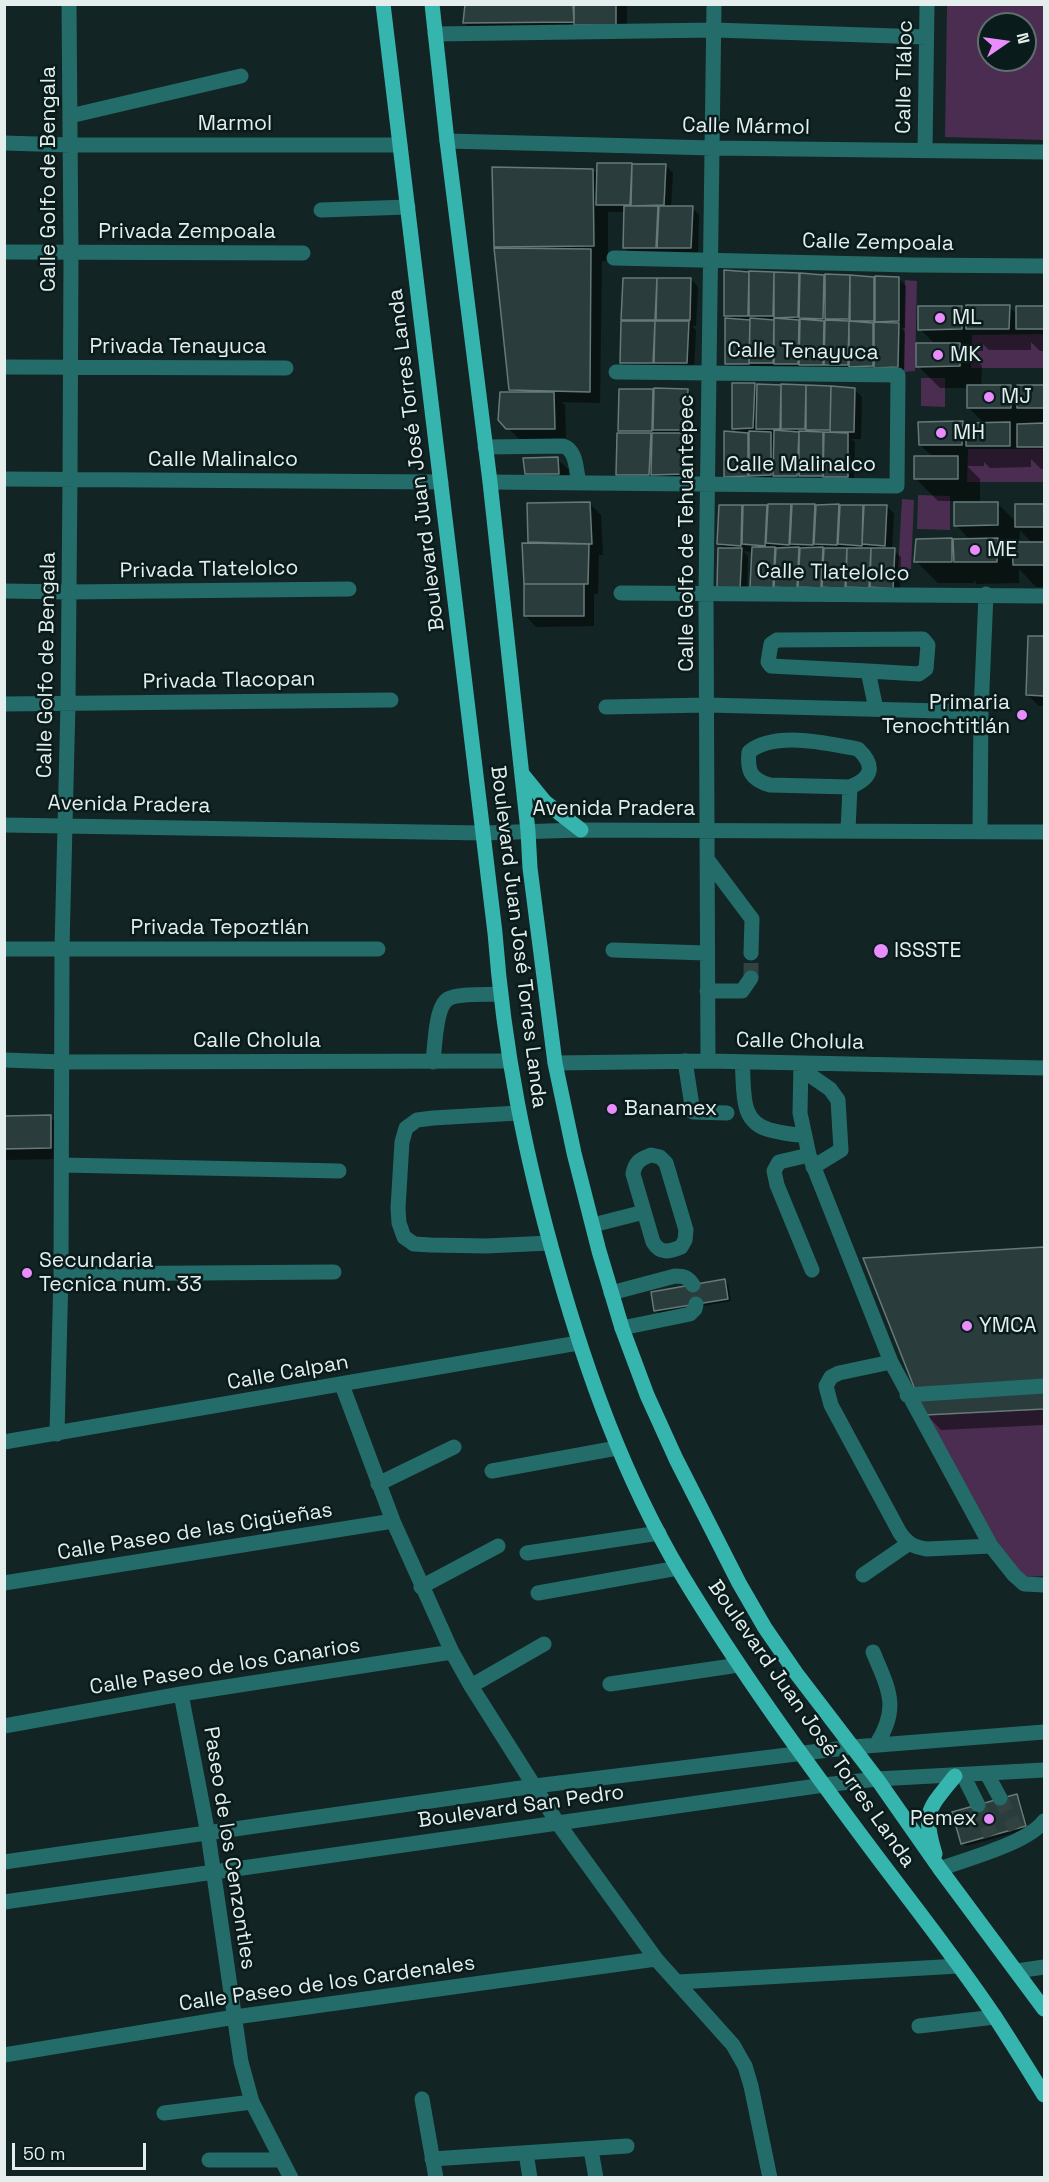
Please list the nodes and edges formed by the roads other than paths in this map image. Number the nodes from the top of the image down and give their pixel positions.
1 (69, 4) edge
2 (383, 4) edge
3 (432, 4) edge
4 (714, 4) edge
5 (927, 4) edge
6 (714, 30) junction
7 (435, 34) junction
8 (926, 37) junction
9 (241, 76) dead end
10 (70, 116) junction
11 (447, 141) junction
12 (4, 143) edge
13 (70, 145) junction
14 (400, 145) junction
15 (713, 148) junction
16 (925, 151) junction
17 (1044, 152) edge
18 (408, 207) junction
19 (321, 210) dead end
20 (4, 252) edge
21 (71, 253) junction
22 (303, 253) dead end
23 (614, 258) dead end
24 (711, 260) junction
25 (1044, 266) edge
26 (4, 368) edge
27 (70, 368) junction
28 (286, 368) dead end
29 (616, 372) dead end
30 (709, 372) junction
31 (485, 447) junction
32 (4, 479) edge
33 (70, 479) junction
34 (441, 482) junction
35 (490, 482) junction
36 (579, 483) junction
37 (707, 485) junction
38 (897, 486) joint
39 (349, 589) dead end
40 (4, 591) edge
41 (69, 592) junction
42 (705, 592) junction
43 (621, 593) dead end
44 (986, 594) junction
45 (1044, 596) edge
46 (868, 671) junction
47 (391, 700) dead end
48 (4, 704) edge
49 (68, 704) junction
50 (707, 705) junction
51 (606, 707) dead end
52 (876, 709) junction
53 (981, 712) junction
54 (521, 773) junction
55 (850, 787) junction
56 (4, 825) edge
57 (65, 825) junction
58 (581, 830) junction
59 (707, 830) junction
60 (848, 830) junction
61 (528, 831) junction
62 (980, 831) junction
63 (1044, 832) edge
64 (483, 833) junction
65 (706, 859) junction
66 (62, 948) junction
67 (4, 949) edge
68 (378, 949) dead end
69 (613, 950) dead end
70 (706, 953) junction
71 (751, 953) tunnel mouth
72 (751, 978) dead end
73 (707, 991) junction
74 (500, 994) junction
75 (4, 1060) edge
76 (509, 1061) junction
77 (685, 1061) junction
78 (708, 1061) junction
79 (62, 1062) junction
80 (433, 1062) junction
81 (742, 1062) junction
82 (555, 1063) junction
83 (801, 1066) junction
84 (1044, 1068) edge
85 (518, 1113) junction
86 (727, 1113) dead end
87 (804, 1135) junction
88 (811, 1161) junction
89 (62, 1166) junction
90 (339, 1172) dead end
91 (644, 1212) junction
92 (593, 1224) junction
93 (550, 1243) junction
94 (812, 1270) dead end
95 (334, 1272) dead end
96 (62, 1274) junction
97 (693, 1285) dead end
98 (611, 1293) junction
99 (696, 1304) dead end
100 (622, 1328) junction
101 (578, 1343) junction
102 (891, 1362) junction
103 (342, 1385) junction
104 (1044, 1386) edge
105 (908, 1395) junction
106 (57, 1434) junction
107 (4, 1442) edge
108 (454, 1447) dead end
109 (617, 1448) junction
110 (492, 1471) dead end
111 (378, 1484) junction
112 (393, 1521) junction
113 (659, 1533) junction
114 (908, 1544) junction
115 (498, 1546) dead end
116 (991, 1546) junction
117 (527, 1553) dead end
118 (678, 1569) junction
119 (863, 1575) dead end
120 (4, 1583) edge
121 (1044, 1585) edge
122 (421, 1587) junction
123 (538, 1593) dead end
124 (544, 1644) dead end
125 (452, 1652) junction
126 (873, 1652) dead end
127 (739, 1665) junction
128 (610, 1684) dead end
129 (471, 1686) junction
130 (181, 1694) junction
131 (4, 1725) edge
132 (1044, 1732) edge
133 (876, 1745) junction
134 (853, 1747) junction
135 (802, 1754) junction
136 (1044, 1770) edge
137 (987, 1774) junction
138 (959, 1776) junction
139 (877, 1779) junction
140 (824, 1785) junction
141 (535, 1786) junction
142 (1000, 1798) tunnel mouth
143 (978, 1805) tunnel mouth
144 (1044, 1821) edge
145 (557, 1822) junction
146 (208, 1834) junction
147 (4, 1862) edge
148 (940, 1869) junction
149 (214, 1873) junction
150 (4, 1902) edge
151 (656, 1959) junction
152 (959, 1966) junction
153 (1044, 1967) edge
154 (1017, 1971) junction
155 (678, 1982) junction
156 (1043, 2005) edge
157 (235, 2017) junction
158 (995, 2017) junction
159 (919, 2026) dead end
160 (4, 2055) edge
161 (1044, 2095) edge
162 (422, 2099) dead end
163 (252, 2102) junction
164 (164, 2113) dead end
165 (627, 2146) dead end
166 (591, 2150) junction
167 (526, 2154) junction
168 (432, 2158) junction
169 (209, 2160) dead end
170 (281, 2160) junction
171 (291, 2178) edge
172 (436, 2178) edge
173 (530, 2178) edge
174 (596, 2178) edge
175 (770, 2178) edge

1 - 10 street, Calle Golfo de Bengala
2 - 14 main road, Boulevard Juan José Torres Landa
3 - 7 main road, Boulevard Juan José Torres Landa
4 - 6 street, Calle Golfo de Tehuantepec
5 - 8 street, Calle Tláloc
6 - 7 street
6 - 8 street
6 - 15 street, Calle Golfo de Tehuantepec
7 - 11 main road, Boulevard Juan José Torres Landa
8 - 16 street, Calle Tláloc
9 - 10 street
10 - 13 street, Calle Golfo de Bengala
11 - 15 street, Calle Mármol
11 - 31 main road, Boulevard Juan José Torres Landa
12 - 13 street, Marmol
13 - 14 street, Marmol
13 - 21 street, Calle Golfo de Bengala
14 - 18 main road, Boulevard Juan José Torres Landa
15 - 16 street, Calle Mármol
15 - 24 street, Calle Golfo de Tehuantepec
16 - 17 street, Calle Mármol
18 - 19 street
18 - 34 main road, Boulevard Juan José Torres Landa
20 - 21 street
21 - 22 street, Privada Zempoala
21 - 27 street, Calle Golfo de Bengala
23 - 24 street
24 - 25 street, Calle Zempoala
24 - 30 street, Calle Golfo de Tehuantepec
26 - 27 street
27 - 28 street, Privada Tenayuca
27 - 33 street, Calle Golfo de Bengala
29 - 30 street
30 - 37 street, Calle Golfo de Tehuantepec
30 - 38 street, Calle Tenayuca
31 - 35 main road, Boulevard Juan José Torres Landa
31 - 36 street
32 - 33 street, Calle Malinalco
33 - 34 street, Calle Malinalco
33 - 41 street, Calle Golfo de Bengala
34 - 64 main road, Boulevard Juan José Torres Landa
35 - 36 street, Calle Malinalco
35 - 54 main road, Boulevard Juan José Torres Landa
36 - 37 street, Calle Malinalco
37 - 38 street, Calle Malinalco
37 - 42 street, Calle Golfo de Tehuantepec
39 - 41 street, Privada Tlatelolco
40 - 41 street
41 - 49 street, Calle Golfo de Bengala
42 - 43 street, Calle Tlatelolco
42 - 44 street, Calle Tlatelolco
42 - 50 street, Calle Golfo de Tehuantepec
44 - 45 street, Calle Tlatelolco
44 - 53 street
46 - 46 street
46 - 52 street
47 - 49 street, Privada Tlacopan
48 - 49 street, Privada Tlacopan
49 - 57 street, Calle Golfo de Bengala
50 - 51 street
50 - 52 street
50 - 59 street, Calle Golfo de Tehuantepec
52 - 53 street
53 - 62 street
54 - 58 main road
54 - 61 main road, Boulevard Juan José Torres Landa
55 - 55 street
55 - 60 street
56 - 57 street, Avenida Pradera
57 - 64 street, Avenida Pradera
57 - 66 street, Calle Golfo de Bengala
58 - 59 street, Avenida Pradera
58 - 61 street, Avenida Pradera
59 - 60 street, Avenida Pradera
59 - 65 street, Calle Golfo de Tehuantepec
60 - 62 street, Avenida Pradera
61 - 64 street, Avenida Pradera
61 - 82 main road, Boulevard Juan José Torres Landa
62 - 63 street, Avenida Pradera
64 - 74 main road, Boulevard Juan José Torres Landa
65 - 70 street, Calle Golfo de Tehuantepec
65 - 71 street
66 - 67 street, Privada Tepoztlán
66 - 68 street, Privada Tepoztlán
66 - 79 street, Calle Golfo de Bengala
69 - 70 street
70 - 73 street, Calle Golfo de Tehuantepec
72 - 73 street
73 - 78 street, Calle Golfo de Tehuantepec
74 - 76 main road, Boulevard Juan José Torres Landa
74 - 80 street
75 - 79 street, Calle Cholula
76 - 80 street, Calle Cholula
76 - 85 main road, Boulevard Juan José Torres Landa
77 - 78 street, Calle Cholula
77 - 82 street, Calle Cholula
77 - 86 street
78 - 81 street, Calle Cholula
79 - 80 street, Calle Cholula
79 - 89 street, Calle Golfo de Bengala
81 - 83 street, Calle Cholula
81 - 87 street
82 - 92 main road, Boulevard Juan José Torres Landa
83 - 84 street, Calle Cholula
83 - 87 street
83 - 88 street
85 - 93 main road, Boulevard Juan José Torres Landa
85 - 93 street
87 - 88 street
88 - 94 street
88 - 102 street
89 - 90 street
89 - 96 street, Calle Golfo de Bengala
91 - 91 street
91 - 92 street
92 - 98 main road, Boulevard Juan José Torres Landa
93 - 101 main road, Boulevard Juan José Torres Landa
95 - 96 street
96 - 106 street, Calle Golfo de Bengala
97 - 98 street
98 - 100 main road, Boulevard Juan José Torres Landa
99 - 100 street
100 - 134 main road, Boulevard Juan José Torres Landa
101 - 103 street, Calle Calpan
101 - 109 main road, Boulevard Juan José Torres Landa
102 - 105 street
102 - 114 street
103 - 106 street, Calle Calpan
103 - 111 street
104 - 105 street
105 - 116 street
106 - 107 street, Calle Calpan
108 - 111 street
109 - 110 street
109 - 113 main road, Boulevard Juan José Torres Landa
111 - 112 street
112 - 120 street, Calle Paseo de las Cigüeñas
112 - 122 street
113 - 117 street
113 - 118 main road, Boulevard Juan José Torres Landa
114 - 116 street
114 - 119 street
115 - 122 street
116 - 121 street
118 - 123 street
118 - 127 main road, Boulevard Juan José Torres Landa
122 - 125 street
124 - 129 street
125 - 129 street
125 - 130 street, Calle Paseo de los Canarios
126 - 133 street
127 - 128 street
127 - 135 main road, Boulevard Juan José Torres Landa
129 - 141 street
130 - 131 street, Calle Paseo de los Canarios
130 - 146 street, Paseo de los Cenzontles
132 - 133 street, Boulevard San Pedro
133 - 134 street, Boulevard San Pedro
134 - 135 street, Boulevard San Pedro
134 - 139 main road, Boulevard Juan José Torres Landa
135 - 140 main road, Boulevard Juan José Torres Landa
135 - 141 street, Boulevard San Pedro
136 - 137 street, Boulevard San Pedro
137 - 138 street, Boulevard San Pedro
137 - 142 street
138 - 139 street, Boulevard San Pedro
138 - 143 street
138 - 148 main road
139 - 140 street, Boulevard San Pedro
139 - 148 main road, Boulevard Juan José Torres Landa
140 - 145 street, Boulevard San Pedro
140 - 152 main road, Boulevard Juan José Torres Landa
141 - 145 street
141 - 146 street, Boulevard San Pedro
144 - 148 street
145 - 149 street, Boulevard San Pedro
145 - 151 street
146 - 147 street, Boulevard San Pedro
146 - 149 street, Paseo de los Cenzontles
148 - 154 main road, Boulevard Juan José Torres Landa
149 - 150 street, Boulevard San Pedro
149 - 157 street, Paseo de los Cenzontles
151 - 155 street
151 - 157 street, Calle Paseo de los Cardenales
152 - 155 street
152 - 158 main road, Boulevard Juan José Torres Landa
153 - 154 street
154 - 156 main road, Boulevard Juan José Torres Landa
155 - 175 street
157 - 160 street, Calle Paseo de los Cardenales
157 - 163 street, Paseo de los Cenzontles
158 - 159 street
158 - 161 main road, Boulevard Juan José Torres Landa
162 - 168 street
163 - 164 street
163 - 170 street, Paseo de los Cenzontles
165 - 166 street
166 - 167 street
166 - 174 street
167 - 168 street
167 - 173 street
168 - 172 street
169 - 170 street
170 - 171 street, Paseo de los Cenzontles

